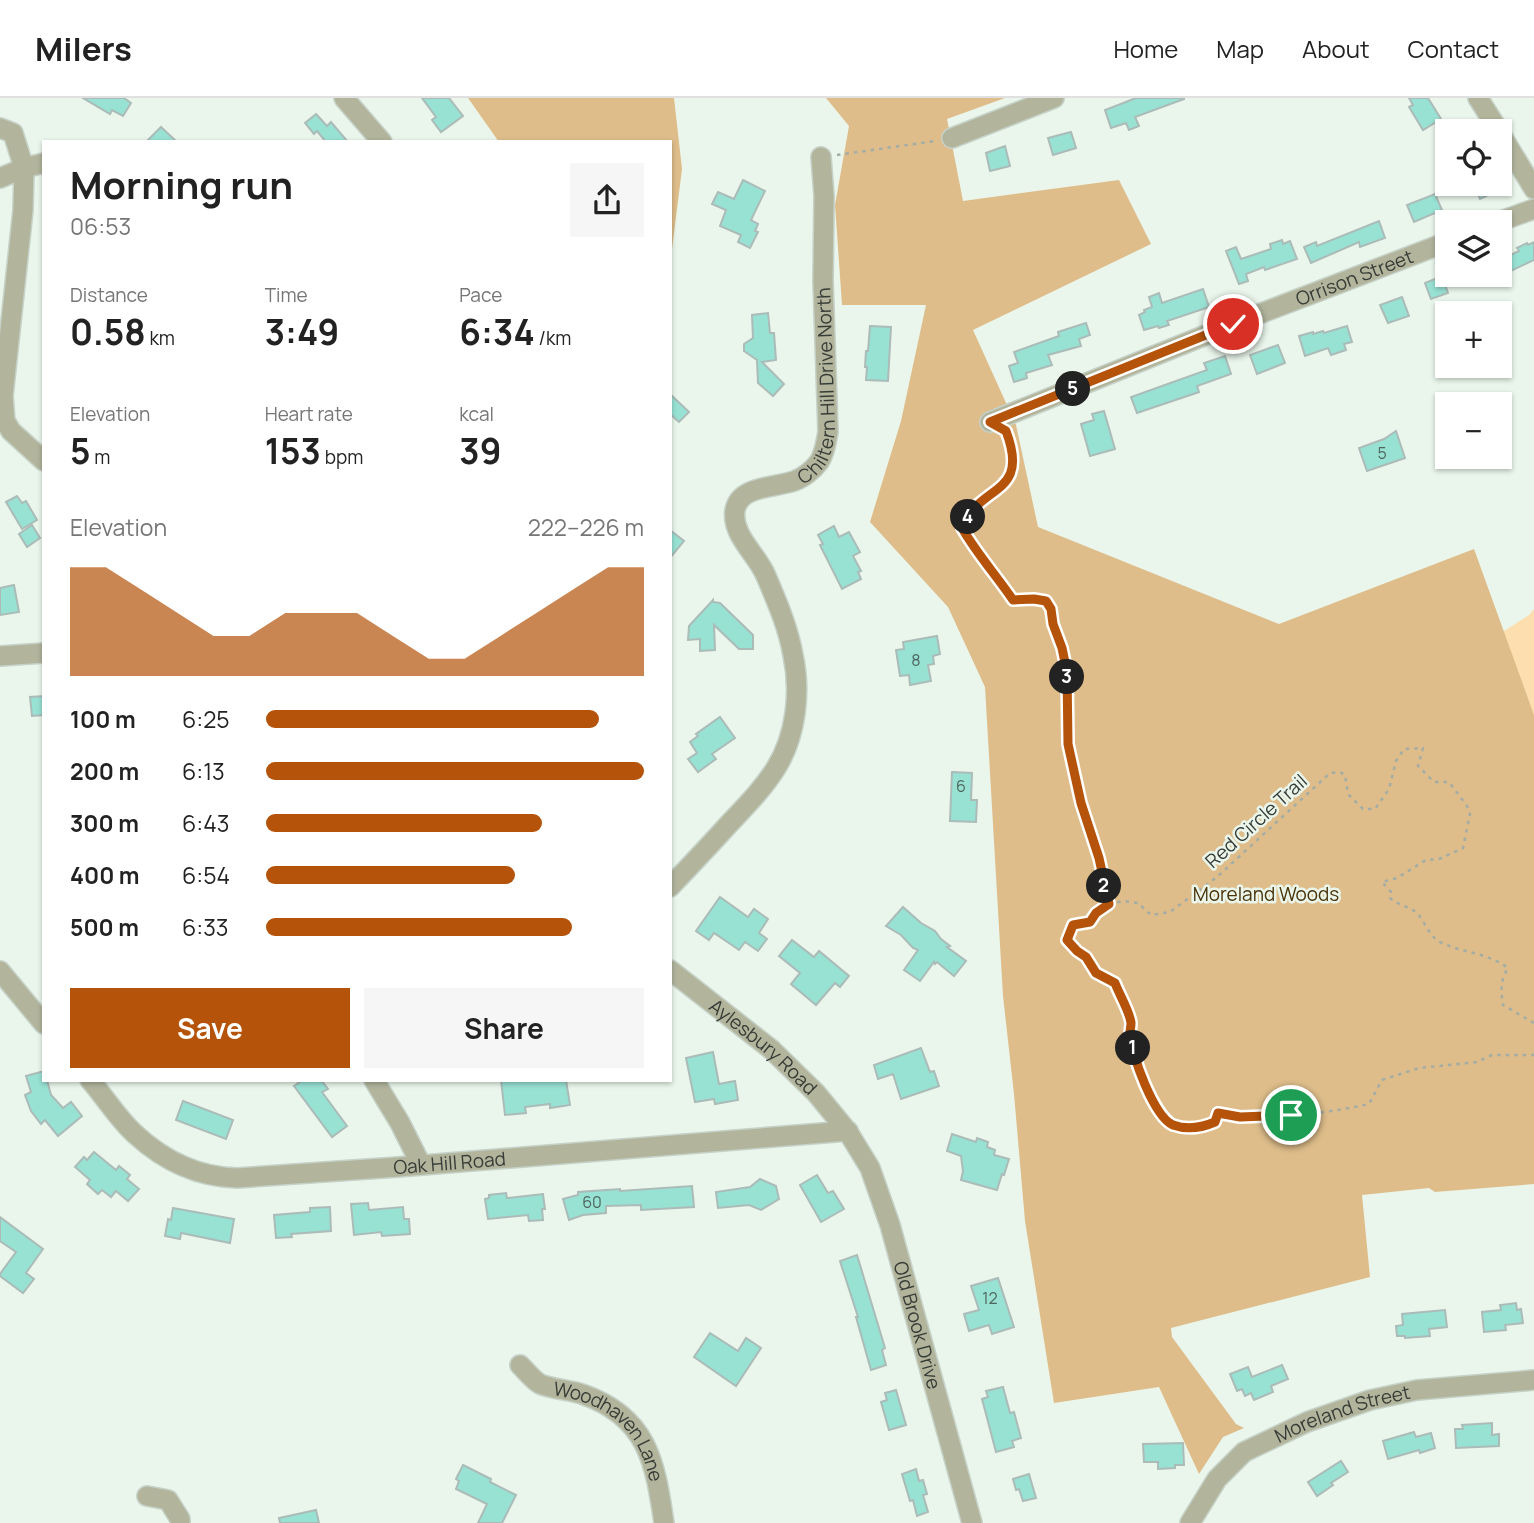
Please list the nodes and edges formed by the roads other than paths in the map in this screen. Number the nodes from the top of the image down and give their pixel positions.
1 (344, 98) edge
2 (1054, 98) edge
3 (1479, 98) edge
4 (1491, 119) edge
5 (0, 128) edge
6 (952, 138) road end
7 (380, 140) edge
8 (1512, 153) edge
9 (821, 157) road end
10 (42, 164) edge
11 (24, 168) junction
12 (0, 178) edge
13 (1534, 189) edge
14 (1534, 209) edge
15 (1512, 217) edge
16 (1435, 247) edge
17 (990, 422) road end
18 (4, 430) edge
19 (42, 459) edge
20 (42, 653) edge
21 (0, 656) edge
22 (672, 885) edge
23 (0, 971) edge
24 (672, 972) edge
25 (42, 1022) edge
26 (92, 1082) edge
27 (375, 1082) edge
28 (848, 1131) junction
29 (421, 1165) junction
30 (520, 1366) dead end
31 (1534, 1380) edge
32 (147, 1496) dead end
33 (180, 1523) edge
34 (664, 1523) edge
35 (972, 1523) edge
36 (1190, 1523) edge

1 - 7 street
2 - 6 street
3 - 4 street
5 - 11 street
8 - 13 street
9 - 22 street, Chiltern Hill Drive North
10 - 11 street
11 - 12 street
11 - 18 street
14 - 15 street
16 - 17 street, Orrison Street
18 - 19 street
20 - 21 street
23 - 25 street
24 - 28 street, Aylesbury Road
26 - 29 street, Oak Hill Road
27 - 29 street
28 - 29 street, Oak Hill Road
28 - 35 street, Old Brook Drive
30 - 34 street, Woodhaven Lane
31 - 36 street, Moreland Street
32 - 33 street

